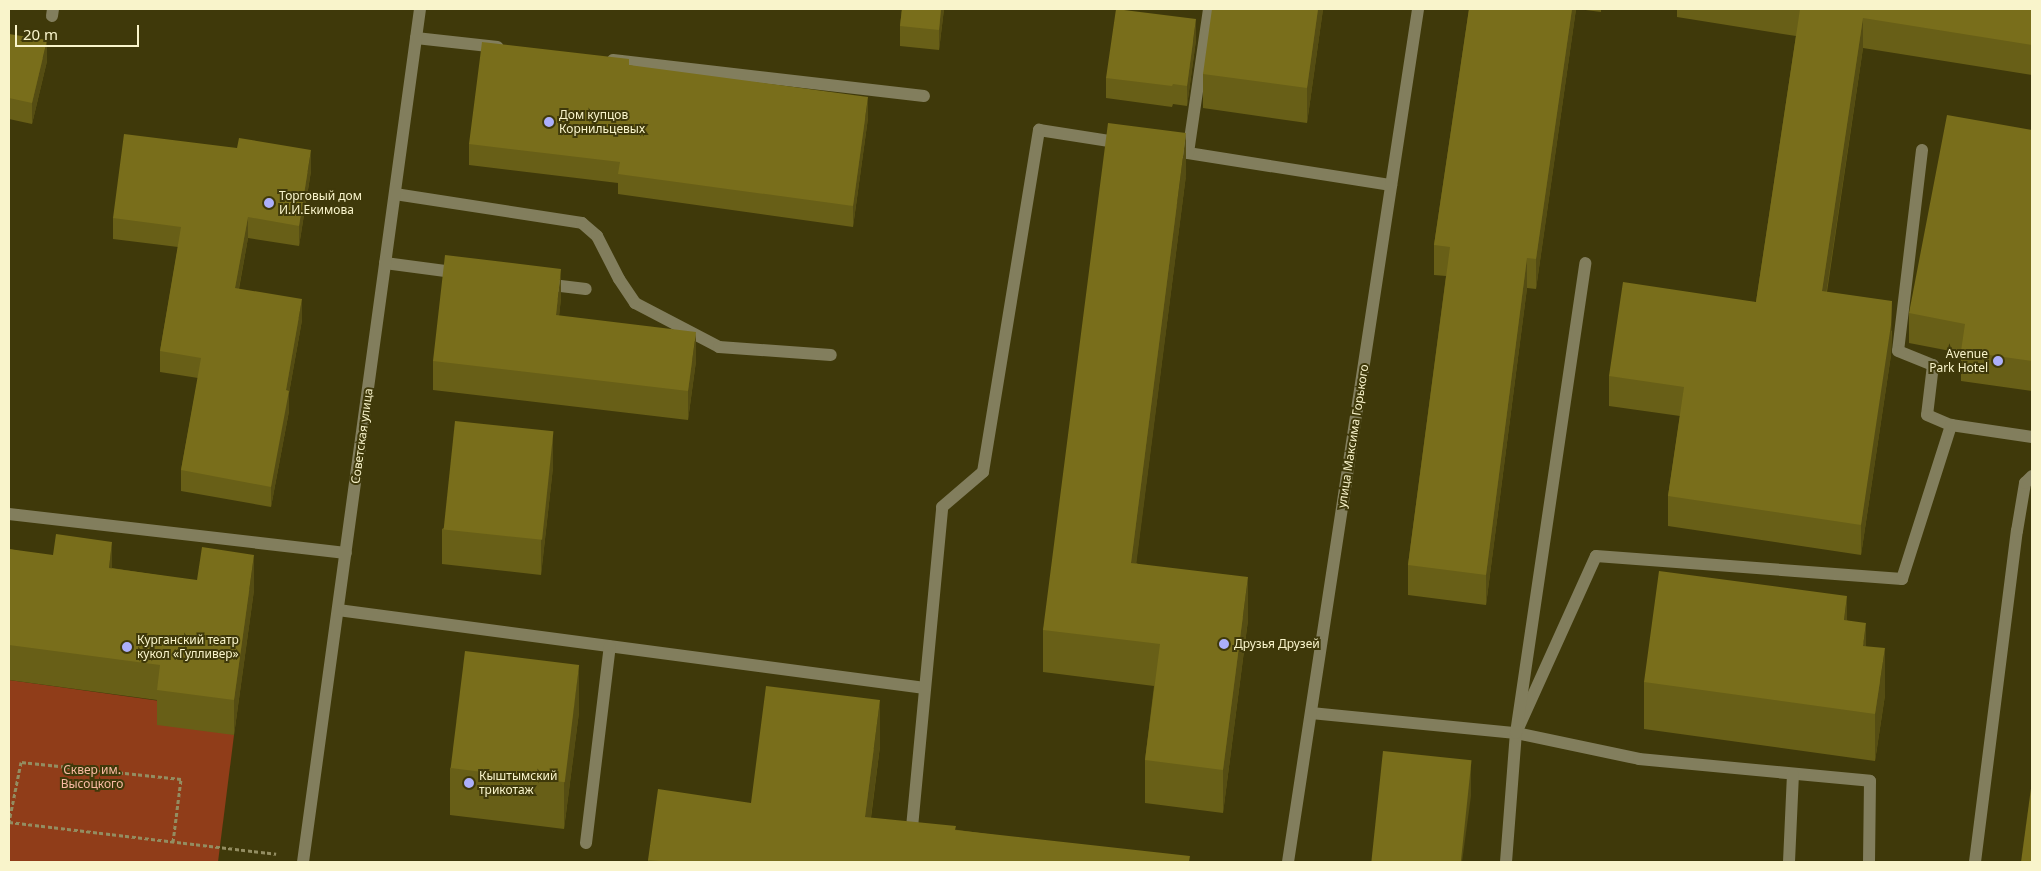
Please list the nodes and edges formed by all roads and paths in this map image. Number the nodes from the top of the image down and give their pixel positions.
1 (420, 9) edge
2 (1209, 9) edge
3 (1418, 9) edge
4 (416, 38) junction
5 (510, 49) edge
6 (599, 59) edge
7 (924, 96) dead end
8 (1132, 144) edge
9 (1160, 149) edge
10 (1922, 150) dead end
11 (1188, 153) junction
12 (1391, 185) junction
13 (395, 194) junction
14 (385, 263) junction
15 (1585, 263) dead end
16 (472, 274) edge
17 (529, 282) edge
18 (586, 290) dead end
19 (831, 355) dead end
20 (1951, 425) junction
21 (2032, 437) edge
22 (2032, 476) edge
23 (9, 514) edge
24 (346, 553) junction
25 (338, 610) junction
26 (610, 646) junction
27 (925, 688) junction
28 (1311, 713) junction
29 (1516, 733) junction
30 (1793, 775) junction
31 (921, 840) edge
32 (173, 842) junction
33 (586, 843) dead end
34 (304, 860) edge
35 (1288, 862) edge
36 (1506, 862) edge
37 (1789, 862) edge
38 (1869, 862) edge
39 (1975, 862) edge

1 - 4 street, Советская улица
2 - 11 street
3 - 12 street, улица Максима Горького
4 - 5 street
4 - 13 street, Советская улица
6 - 7 street
8 - 27 street
9 - 11 street
10 - 20 street
11 - 12 street
12 - 28 street, улица Максима Горького
13 - 14 street, Советская улица
13 - 19 street
14 - 16 street
14 - 24 street, Советская улица
15 - 29 street
17 - 18 street
20 - 21 street
20 - 29 street
22 - 39 street
23 - 24 street
24 - 25 street, Советская улица
25 - 26 street
25 - 34 street, Советская улица
26 - 27 street
26 - 33 street
27 - 31 street
28 - 29 street
28 - 35 street, улица Максима Горького
29 - 30 street
29 - 36 street
30 - 37 street
30 - 38 street
32 - 32 path
32 - 34 path

